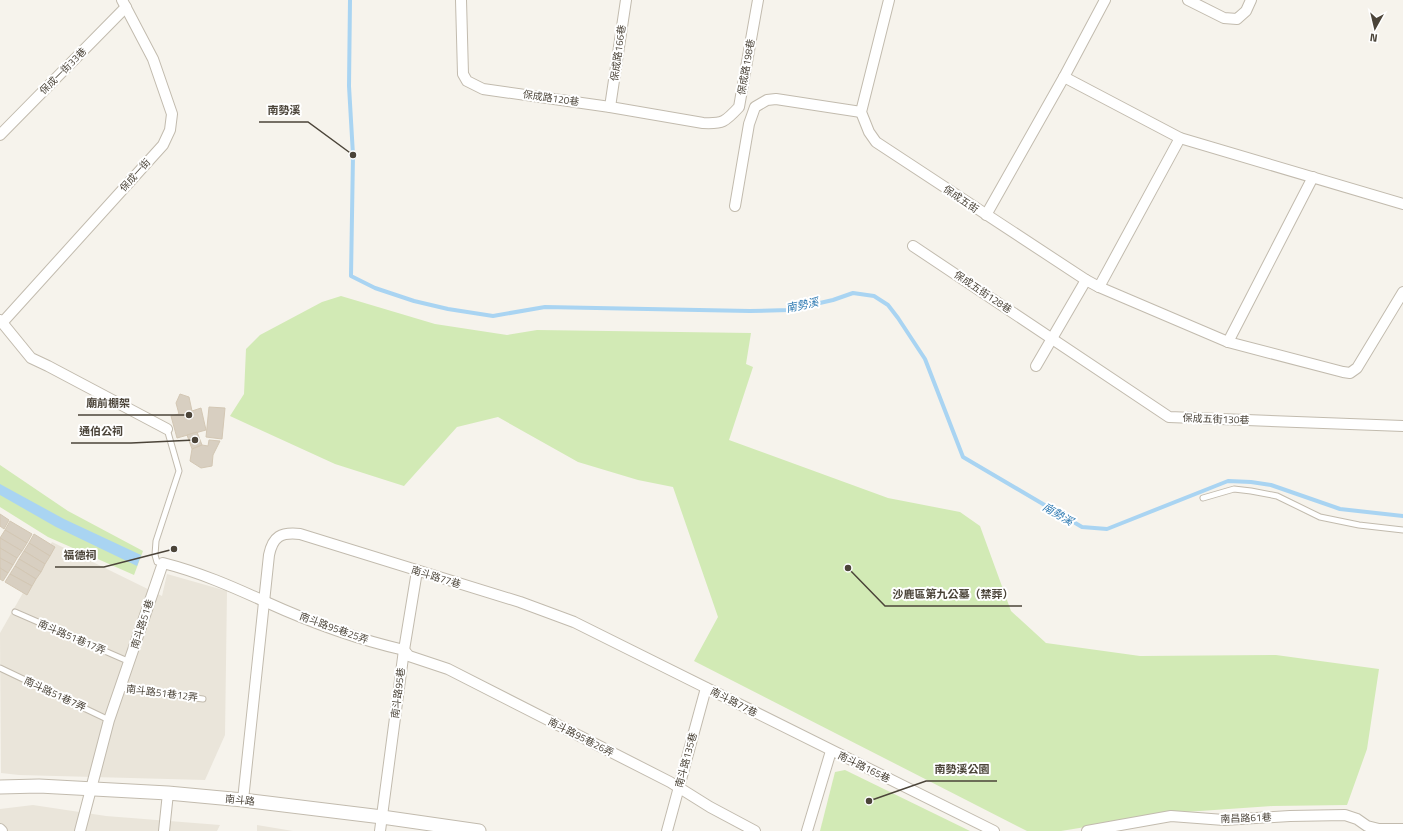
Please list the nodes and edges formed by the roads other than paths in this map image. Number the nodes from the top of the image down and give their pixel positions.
1 (461, 0) edge
2 (626, 0) edge
3 (758, 0) edge
4 (889, 0) edge
5 (1105, 0) edge
6 (1188, 0) edge
7 (1250, 0) edge
8 (124, 3) edge
9 (1064, 77) junction
10 (610, 107) junction
11 (861, 112) junction
12 (718, 124) joint
13 (0, 135) edge
14 (1180, 138) junction
15 (1313, 176) junction
16 (1403, 204) edge
17 (735, 206) dead end
18 (986, 215) junction
19 (913, 246) dead end
20 (1086, 280) junction
21 (1099, 287) junction
22 (1403, 292) edge
23 (1, 322) edge
24 (1052, 339) junction
25 (1228, 342) junction
26 (1036, 366) dead end
27 (1403, 426) edge
28 (167, 429) joint
29 (1203, 498) dead end
30 (1403, 530) edge
31 (164, 563) junction
32 (416, 571) junction
33 (265, 602) junction
34 (15, 612) dead end
35 (404, 650) junction
36 (130, 662) junction
37 (0, 668) edge
38 (120, 688) junction
39 (706, 688) junction
40 (203, 699) dead end
41 (109, 720) junction
42 (831, 751) junction
43 (0, 787) edge
44 (679, 787) junction
45 (91, 789) junction
46 (168, 793) junction
47 (242, 800) junction
48 (382, 816) junction
49 (0, 829) edge
50 (1403, 829) edge
51 (2, 831) edge
52 (80, 831) edge
53 (164, 831) edge
54 (380, 831) edge
55 (479, 831) edge
56 (667, 831) edge
57 (755, 831) edge
58 (807, 831) edge
59 (994, 831) edge
60 (1087, 831) edge

1 - 10 street, 保成路120巷
2 - 10 street, 保成路166巷
3 - 12 street, 保成路198巷
4 - 11 street
5 - 9 street, 保成五街
6 - 7 street
8 - 13 street, 保成一街33巷
8 - 23 street, 保成一街
9 - 14 street
9 - 18 street, 保成五街
10 - 12 street, 保成路120巷
11 - 17 street
11 - 18 street, 保成五街
14 - 15 street
14 - 21 street
15 - 16 street
15 - 25 street
18 - 20 street
19 - 24 street, 保成五街128巷
20 - 21 street
20 - 24 street
21 - 25 street
22 - 25 street
23 - 28 street, 保成一街
24 - 26 street
24 - 27 street, 保成五街130巷
28 - 31 lane
29 - 30 lane
31 - 33 street
31 - 36 street, 南斗路51巷
32 - 33 street, 南斗路77巷
32 - 35 street, 南斗路95巷
32 - 39 street, 南斗路77巷
33 - 35 street, 南斗路95巷25弄
33 - 47 street, 南斗路77巷
34 - 36 lane, 南斗路51巷17弄
35 - 44 street, 南斗路95巷26弄
35 - 48 street, 南斗路95巷
36 - 38 street, 南斗路51巷
37 - 41 lane, 南斗路51巷7弄
38 - 40 lane, 南斗路51巷12弄
38 - 41 street, 南斗路51巷
39 - 42 street, 南斗路77巷
39 - 44 street, 南斗路135巷
41 - 45 street, 南斗路51巷
42 - 58 street, 南斗路165巷
42 - 59 street, 南斗路165巷
43 - 45 street, 南斗路
44 - 56 street, 南斗路135巷
44 - 57 street, 南斗路95巷26弄
45 - 46 street, 南斗路
45 - 52 street, 南斗路51巷
46 - 47 street, 南斗路
46 - 53 street
47 - 48 street, 南斗路
48 - 54 street, 南斗路95巷
48 - 55 street, 南斗路
49 - 51 street
50 - 60 street, 南昌路61巷

